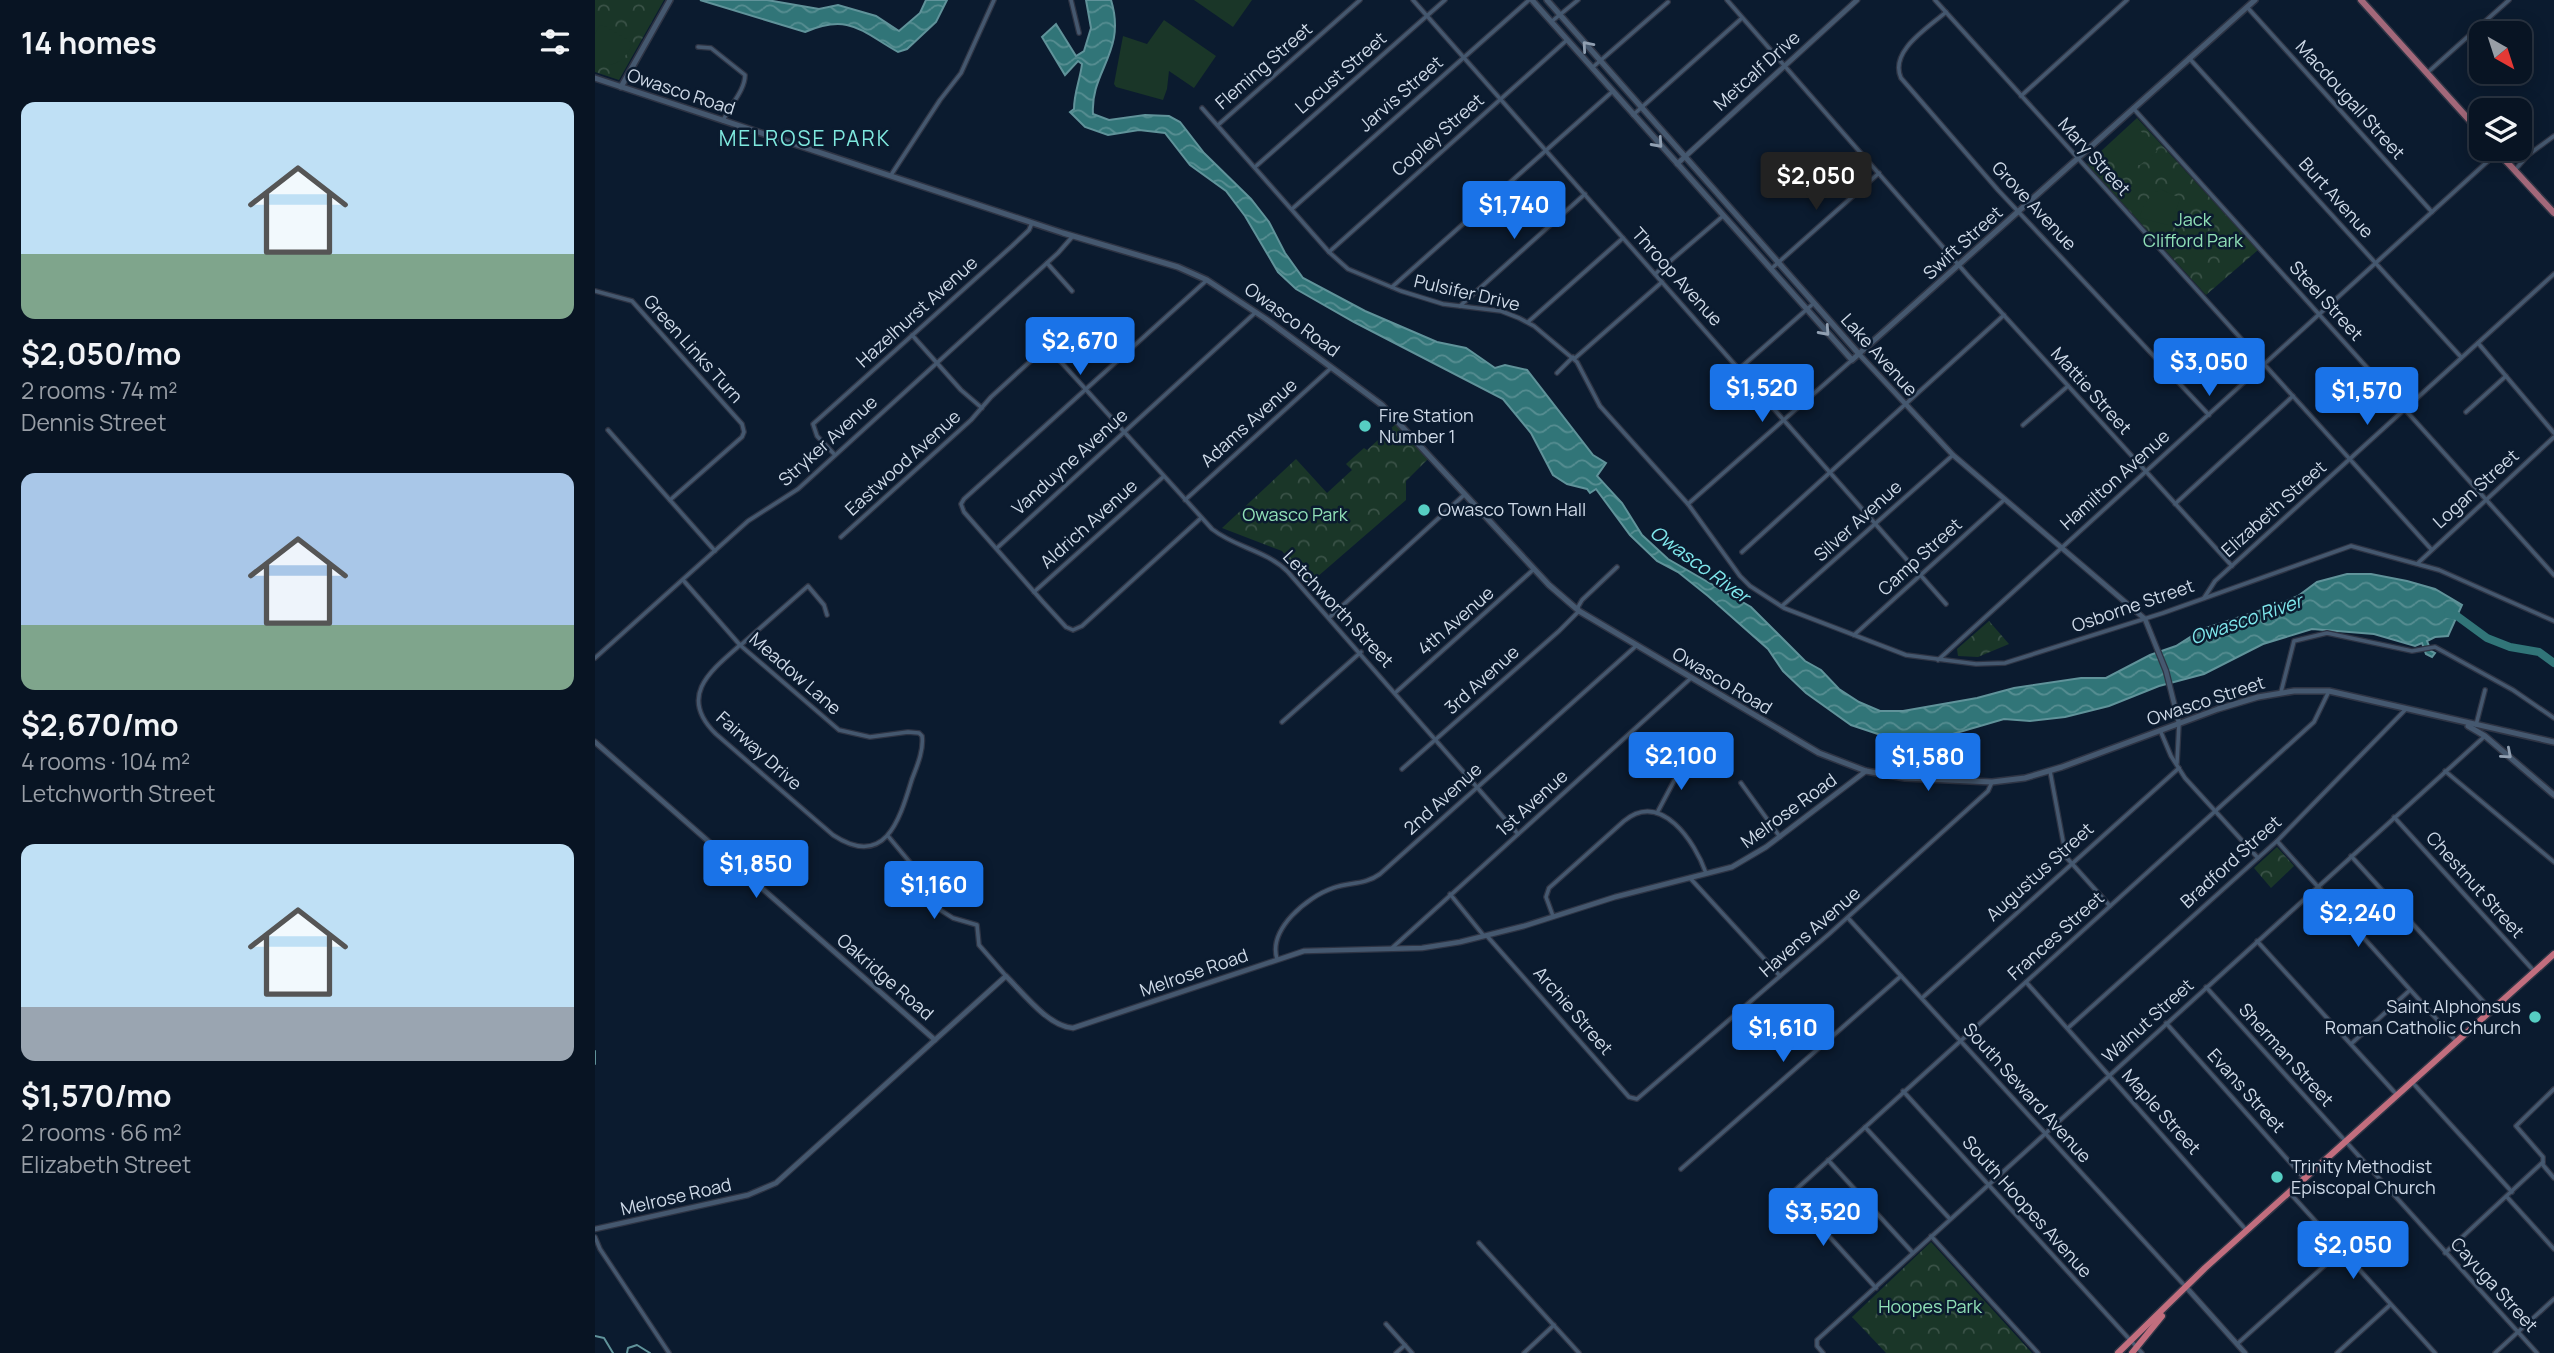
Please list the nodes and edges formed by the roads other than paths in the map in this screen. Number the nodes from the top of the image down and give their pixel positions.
1 (670, 0) edge
2 (994, 0) edge
3 (1071, 0) edge
4 (1360, 0) edge
5 (1413, 0) edge
6 (1445, 0) edge
7 (1530, 0) edge
8 (1547, 0) edge
9 (1578, 0) edge
10 (1727, 0) edge
11 (1857, 0) edge
12 (1935, 0) edge
13 (2127, 0) edge
14 (2255, 0) edge
15 (2361, 0) edge
16 (2509, 0) edge
17 (1668, 2) dead end
18 (2247, 7) junction
19 (1946, 12) junction
20 (1560, 15) junction
21 (1427, 16) junction
22 (1742, 18) junction
23 (1551, 22) junction
24 (1079, 33) dead end
25 (1567, 40) junction
26 (698, 47) dead end
27 (1464, 57) junction
28 (2189, 58) junction
29 (1601, 61) junction
30 (1785, 66) junction
31 (1592, 68) junction
32 (2426, 73) junction
33 (595, 78) edge
34 (621, 87) junction
35 (1613, 91) junction
36 (2021, 96) junction
37 (1500, 99) junction
38 (1641, 107) junction
39 (1202, 108) dead end
40 (2133, 108) junction
41 (1633, 115) junction
42 (2469, 120) edge
43 (723, 121) junction
44 (1218, 125) junction
45 (2554, 136) edge
46 (1546, 150) junction
47 (1684, 156) junction
48 (2077, 159) junction
49 (2485, 161) edge
50 (2507, 161) edge
51 (1677, 164) junction
52 (1255, 167) junction
53 (2515, 170) junction
54 (1879, 173) junction
55 (891, 176) junction
56 (1585, 194) junction
57 (1292, 209) junction
58 (2019, 211) junction
59 (2432, 212) junction
60 (2554, 213) edge
61 (1723, 216) junction
62 (1032, 223) junction
63 (1073, 236) junction
64 (1623, 238) junction
65 (1329, 252) junction
66 (1047, 263) junction
67 (1778, 263) junction
68 (2375, 263) junction
69 (1959, 264) junction
70 (1771, 270) junction
71 (1655, 274) junction
72 (2554, 274) edge
73 (1207, 279) junction
74 (1662, 282) junction
75 (1391, 288) junction
76 (595, 291) edge
77 (1072, 292) dead end
78 (1814, 303) junction
79 (1460, 306) junction
80 (1806, 309) junction
81 (1256, 312) junction
82 (2319, 314) junction
83 (2004, 315) junction
84 (1528, 322) junction
85 (912, 335) junction
86 (2478, 343) junction
87 (1859, 354) junction
88 (1573, 358) junction
89 (2461, 358) junction
90 (1852, 360) junction
91 (937, 363) junction
92 (2265, 364) junction
93 (1332, 367) junction
94 (1739, 369) junction
95 (1557, 373) dead end
96 (2506, 376) junction
97 (2068, 386) junction
98 (1085, 389) junction
99 (2293, 396) junction
100 (1906, 405) junction
101 (982, 408) junction
102 (2405, 409) junction
103 (2466, 412) dead end
104 (2209, 415) junction
105 (1785, 420) junction
106 (2023, 425) dead end
107 (608, 430) dead end
108 (1124, 433) junction
109 (2554, 435) edge
110 (835, 455) junction
111 (1953, 455) junction
112 (2350, 459) junction
113 (1831, 472) junction
114 (2145, 472) junction
115 (1163, 477) junction
116 (1466, 494) junction
117 (2004, 499) junction
118 (2486, 499) junction
119 (670, 500) junction
120 (1185, 500) junction
121 (1688, 504) junction
122 (2175, 504) junction
123 (1201, 518) junction
124 (1877, 523) junction
125 (841, 537) dead end
126 (2061, 547) junction
127 (997, 548) junction
128 (2431, 549) junction
129 (715, 551) junction
130 (1742, 552) dead end
131 (1731, 561) joint
132 (2418, 564) junction
133 (2232, 566) junction
134 (1617, 567) dead end
135 (1534, 569) junction
136 (1921, 574) junction
137 (2554, 575) edge
138 (683, 580) junction
139 (1034, 592) junction
140 (2203, 598) junction
141 (1946, 604) dead end
142 (1781, 607) junction
143 (1579, 611) junction
144 (827, 615) dead end
145 (1329, 617) junction
146 (2145, 619) junction
147 (2554, 621) edge
148 (1854, 635) junction
149 (740, 645) junction
150 (1636, 646) junction
151 (1361, 652) junction
152 (595, 658) edge
153 (1938, 660) junction
154 (1691, 678) junction
155 (2485, 690) dead end
156 (2329, 691) junction
157 (2281, 692) junction
158 (1395, 693) junction
159 (2406, 709) junction
160 (2554, 718) edge
161 (2455, 720) junction
162 (1282, 722) dead end
163 (2179, 723) junction
164 (2476, 725) junction
165 (2488, 728) junction
166 (2160, 730) junction
167 (2485, 736) junction
168 (1437, 740) junction
169 (595, 742) edge
170 (2554, 742) edge
171 (1692, 763) dead end
172 (2178, 767) junction
173 (1402, 769) dead end
174 (1866, 771) junction
175 (2050, 771) junction
176 (2445, 771) junction
177 (1993, 782) junction
178 (1741, 783) dead end
179 (1477, 787) junction
180 (2554, 795) edge
181 (2216, 811) junction
182 (1657, 813) junction
183 (2394, 817) junction
184 (1518, 834) junction
185 (888, 836) junction
186 (1780, 837) junction
187 (2277, 841) junction
188 (2351, 856) junction
189 (2258, 858) junction
190 (2554, 862) edge
191 (2071, 864) junction
192 (1706, 874) junction
193 (1690, 878) junction
194 (2317, 886) junction
195 (1450, 894) junction
196 (2110, 906) junction
197 (1553, 916) junction
198 (1848, 918) junction
199 (1486, 936) junction
200 (2257, 941) junction
201 (1392, 948) junction
202 (2554, 954) edge
203 (1277, 959) junction
204 (2534, 972) junction
205 (1006, 976) junction
206 (1780, 976) junction
207 (1901, 976) junction
208 (2026, 982) junction
209 (2206, 987) junction
210 (2410, 990) junction
211 (1921, 998) junction
212 (2491, 1011) junction
213 (2166, 1023) junction
214 (2068, 1028) junction
215 (935, 1040) junction
216 (1960, 1040) junction
217 (2457, 1042) junction
218 (2351, 1044) junction
219 (2109, 1075) junction
220 (2412, 1082) junction
221 (2554, 1089) edge
222 (1903, 1091) junction
223 (2397, 1095) junction
224 (1640, 1098) joint
225 (1865, 1127) junction
226 (2045, 1133) junction
227 (2345, 1142) junction
228 (1828, 1160) junction
229 (2543, 1163) junction
230 (1681, 1169) dead end
231 (2305, 1178) junction
232 (2554, 1178) edge
233 (1988, 1185) junction
234 (2289, 1192) junction
235 (2512, 1192) junction
236 (2507, 1197) junction
237 (1950, 1219) junction
238 (595, 1230) edge
239 (2247, 1231) junction
240 (1931, 1236) junction
241 (595, 1237) edge
242 (1479, 1244) dead end
243 (2554, 1249) edge
244 (2342, 1250) junction
245 (2445, 1252) junction
246 (1913, 1253) junction
247 (2185, 1286) junction
248 (1876, 1288) junction
249 (2554, 1299) edge
250 (2391, 1304) junction
251 (1386, 1324) dead end
252 (1554, 1325) junction
253 (2518, 1332) junction
254 (2237, 1344) junction
255 (1405, 1345) junction
256 (2135, 1348) edge
257 (669, 1353) edge
258 (1396, 1353) edge
259 (1412, 1353) edge
260 (1524, 1353) edge
261 (1579, 1353) edge
262 (1823, 1353) edge
263 (2038, 1353) edge
264 (2118, 1353) edge
265 (2245, 1353) edge
266 (2337, 1353) edge
267 (2435, 1353) edge
268 (2495, 1353) edge
269 (2537, 1353) edge

1 - 34 main road
2 - 55 street
3 - 24 street
4 - 44 street, Fleming Street
5 - 21 street, Throop Avenue
6 - 21 street, Locust Street
7 - 23 main road, Lake Avenue
7 - 27 street, Jarvis Street
8 - 20 main road, Lake Avenue
9 - 20 street
10 - 22 street, Mattie Street
11 - 30 street, Metcalf Drive
12 - 19 street, Mary Street
13 - 36 street
14 - 18 main road, Swift Street
15 - 32 main road
16 - 32 street
17 - 29 street
18 - 28 main road, Swift Street
18 - 59 street, Macdougall Street
19 - 36 street, Mary Street
19 - 58 street, Grove Avenue
20 - 23 street
29 -> 20 main road, Lake Avenue
21 - 27 street, Throop Avenue
21 - 52 street, Locust Street
22 - 30 street, Mattie Street
22 - 38 street
23 - 25 main road, Lake Avenue
25 - 31 main road, Lake Avenue
25 - 37 street, Copley Street
26 - 43 street
27 - 37 street, Throop Avenue
27 - 57 street, Jarvis Street
28 - 40 main road, Swift Street
28 - 68 street, Burt Avenue
29 - 31 street
29 - 38 main road, Lake Avenue
30 - 47 street, Metcalf Drive
30 - 54 street, Mattie Street
31 - 35 main road, Lake Avenue
32 - 42 main road
33 - 34 main road, Owasco Road
34 - 43 main road, Owasco Road
35 - 41 main road, Lake Avenue
35 - 46 street
36 - 48 street, Mary Street
37 - 46 street, Throop Avenue
37 - 65 street, Copley Street
38 - 41 street
38 - 47 main road, Lake Avenue
39 - 44 street, Pulsifer Drive
40 - 48 main road, Swift Street
40 - 82 street, Steel Street
41 -> 51 main road, Lake Avenue
43 - 55 main road, Owasco Road
44 - 52 street, Pulsifer Drive
45 - 53 street
46 - 56 street, Throop Avenue
46 - 75 street
47 - 51 street, Metcalf Drive
47 - 67 main road, Lake Avenue
48 - 58 main road, Swift Street
48 - 92 street, Mary Street
49 - 59 street, Hamilton Avenue
50 - 53 main road
51 - 61 main road, Lake Avenue
52 - 57 street, Pulsifer Drive
53 - 60 main road
54 - 67 street
54 - 69 street, Mattie Street
55 - 62 main road, Owasco Road
56 - 64 street, Throop Avenue
56 - 79 street
57 - 65 street, Pulsifer Drive
58 - 69 main road, Swift Street
58 - 104 street, Grove Avenue
59 - 68 street, Hamilton Avenue
61 - 70 main road, Lake Avenue
61 - 71 street
62 - 63 main road, Owasco Road
62 - 85 street, Hazelhurst Avenue
63 - 66 street, Stryker Avenue
63 - 73 main road, Owasco Road
64 - 71 street, Throop Avenue
64 - 84 street
65 - 75 street, Pulsifer Drive
66 - 77 street
66 - 91 street, Stryker Avenue
67 - 70 street
67 - 78 main road, Lake Avenue
68 - 82 street, Hamilton Avenue
68 - 89 street, Burt Avenue
69 - 83 street, Mattie Street
69 - 87 main road, Swift Street
70 - 80 main road, Lake Avenue
71 - 74 street, Throop Avenue
72 - 86 street, Elizabeth Street
73 - 81 main road, Owasco Road
73 - 98 street
74 - 88 street
74 - 94 street, Throop Avenue
75 - 79 street, Pulsifer Drive
76 - 119 street, Green Links Turn
78 - 80 street
78 - 87 main road, Lake Avenue
79 - 84 street, Pulsifer Drive
80 -> 90 main road, Lake Avenue
80 - 94 street
81 - 93 main road, Owasco Road
81 - 108 street, Vanduyne Avenue
82 - 92 street, Hamilton Avenue
82 - 102 street, Steel Street
83 - 97 street, Mattie Street
83 - 100 street
84 - 88 street, Pulsifer Drive
85 - 91 street
85 - 110 street, Hazelhurst Avenue
86 - 89 street, Elizabeth Street
86 - 96 street
87 - 90 main road, Swift Street
87 - 100 street, Lake Avenue
88 - 95 street
88 - 121 street, Pulsifer Drive
89 - 102 street, Elizabeth Street
90 - 105 street, Swift Street
91 - 101 street
91 - 110 street, Stryker Avenue
92 - 99 street, Mary Street
92 - 104 street, Hamilton Avenue
93 - 116 main road, Owasco Road
93 - 120 street, Adams Avenue
94 - 105 street, Throop Avenue
96 - 103 street
96 - 109 street
97 - 106 street
97 - 114 street, Mattie Street
98 - 101 street, Letchworth Street
98 - 108 street, Letchworth Street
98 - 127 street, Aldrich Avenue
99 - 112 street, Mary Street
99 - 122 street
100 - 111 street, Lake Avenue
100 - 113 street
101 - 125 street, Eastwood Avenue
102 - 112 street, Elizabeth Street
102 - 118 street, Steel Street
104 - 114 street, Hamilton Avenue
105 - 113 street, Throop Avenue
105 - 121 street, Swift Street
107 - 119 street
108 - 115 street, Letchworth Street
108 - 127 street, Vanduyne Avenue
109 - 118 street, Logan Street
110 - 129 street, Stryker Avenue
111 - 117 street, Lake Avenue
111 - 124 street, Silver Avenue
112 - 128 street, Mary Street
112 - 133 street, Elizabeth Street
113 - 124 street, Throop Avenue
113 - 130 street
114 - 122 street, Mattie Street
114 - 126 street, Hamilton Avenue
115 - 120 street, Letchworth Street
115 - 139 street, Aldrich Avenue
116 - 135 main road, Owasco Road
116 - 145 street
117 - 126 street, Lake Avenue
117 - 136 street, Camp Street
118 - 128 street, Logan Street
118 - 137 street, Steel Street
119 - 129 street
120 - 123 street, Letchworth Street
121 - 131 street, Pulsifer Drive
122 - 133 street, Mattie Street
123 - 139 street, Aldrich Avenue
123 - 145 street, Letchworth Street
124 - 136 street, Throop Avenue
124 - 142 street, Silver Avenue
126 - 146 street, Lake Avenue
126 - 153 street, Hamilton Avenue
127 - 139 street, Aldrich Avenue
128 - 132 street, Logan Street
129 - 138 street, Stryker Avenue
131 - 142 street, Osborne Street
132 - 140 street, Osborne Street
132 - 147 street, Osborne Street
133 - 140 street, Elizabeth Street
134 - 143 street
135 - 143 main road, Owasco Road
135 - 158 street, 4th Avenue
136 - 141 street, Throop Avenue
136 - 148 street, Camp Street
138 - 149 street, Meadow Lane
138 - 152 street, Stryker Avenue
140 - 146 street, Osborne Street
142 - 148 street, Osborne Street
143 - 150 main road, Owasco Road
143 - 168 street, 3rd Avenue
144 - 149 street, Fairway Drive
145 - 151 street, Letchworth Street
146 - 153 street, Osborne Street
146 - 163 street, Lake Avenue
148 - 153 street, Osborne Street
149 - 185 street, Meadow Lane
149 - 185 street, Fairway Drive
150 - 154 main road, Owasco Road
150 - 179 street, 2nd Avenue
151 - 158 street, Letchworth Street
151 - 162 street
154 - 174 main road, Owasco Road
154 - 184 street, 1st Avenue
155 - 164 street
156 - 157 main road, Owasco Street
156 - 159 main road, Owasco Street
156 - 181 street, Frances Street
157 - 160 street
157 - 163 main road, Owasco Street
158 - 168 street, Letchworth Street
159 - 161 main road, Owasco Street
159 - 187 street, Bradford Street
161 - 164 main road, Owasco Street
161 - 167 main road
163 - 166 main road, Owasco Street
163 - 172 street
164 - 165 main road, Owasco Street
165 - 167 main road
165 - 170 main road, Owasco Street
166 - 172 street
166 - 175 main road, Owasco Street
167 - 176 street, Walnut Street
167 -> 180 main road
168 - 173 street, 3rd Avenue
168 - 179 street, Letchworth Street
169 - 215 street, Oakridge Road
171 - 182 street
172 - 181 street
172 - 191 street, Augustus Street
174 - 177 main road, Owasco Road
174 - 186 street, Melrose Road
175 - 177 main road, Owasco Street
175 - 191 street
176 - 183 street, Walnut Street
176 - 190 street
177 - 198 street, Havens Avenue
178 - 186 street
179 - 184 street, Letchworth Street
179 - 203 street, 2nd Avenue
181 - 189 street
181 - 196 street, Frances Street
182 - 192 street
182 - 197 street
183 - 188 street, Walnut Street
183 - 204 street, Chestnut Street
184 - 195 street, 1st Avenue
185 - 205 street
186 - 192 street, Melrose Road
187 - 189 street, Bradford Street
187 - 194 street
188 - 194 street, Walnut Street
188 - 212 street
189 - 214 street, Bradford Street
191 - 196 street
191 - 211 street, Augustus Street
192 - 193 street, Melrose Road
193 - 197 street, Melrose Road
193 - 206 street
194 - 200 street, Walnut Street
194 - 210 street
195 - 199 street, Archie Street
195 - 201 street, 1st Avenue
196 - 208 street, Frances Street
197 - 199 street, Melrose Road
198 - 206 street, Havens Avenue
198 - 207 street, South Seward Avenue
199 - 201 street, Melrose Road
199 - 224 street, Archie Street
200 - 209 street, Walnut Street
200 - 218 street
201 - 203 street, Melrose Road
202 - 204 highway
203 - 205 street, Melrose Road
204 - 212 highway
205 - 215 street, Melrose Road
206 - 224 street, Havens Avenue
207 - 211 street, South Seward Avenue
207 - 230 street
208 - 214 street, Maple Street
208 - 216 street, Frances Street
209 - 213 street, Walnut Street
209 - 227 street, Sherman Street
210 - 217 street
210 - 218 street
211 - 216 street, South Seward Avenue
212 - 217 highway
213 - 219 street, Walnut Street
213 - 231 street, Evans Street
214 - 219 street, Maple Street
215 - 238 street, Melrose Road
216 - 222 street, Frances Street
216 - 226 street, South Seward Avenue
217 - 220 highway
218 - 223 street
219 - 226 street, Walnut Street
219 - 239 street, Maple Street
220 - 223 highway
220 - 235 street
221 - 229 street
222 - 225 street, Frances Street
222 - 233 street, South Hoopes Avenue
223 - 227 highway
225 - 228 street, Frances Street
225 - 237 street
226 - 233 street, Walnut Street
226 - 247 street, South Seward Avenue
227 - 231 highway
227 - 245 street, Cayuga Street
228 - 246 street
228 - 248 street, Frances Street
229 - 232 street
229 - 235 street
231 - 234 highway
233 - 237 street, Walnut Street
233 - 256 street, South Hoopes Avenue
234 - 239 highway
234 - 244 street
235 - 236 street
236 - 243 street
236 - 245 street
237 - 240 street, Walnut Street
239 - 247 highway
240 - 246 street, Walnut Street
240 - 263 street
241 - 257 street
242 - 252 street
244 - 250 street
244 - 254 street
245 - 253 street, Cayuga Street
246 - 248 street, Walnut Street
247 - 254 street
247 - 256 highway
248 - 262 street, Walnut Street
249 - 253 street
250 - 266 street
250 - 267 street
251 - 255 street
252 - 260 street
252 - 261 street
253 - 268 street
253 - 269 street, Cayuga Street
254 - 265 street
255 - 258 street
255 - 259 street
256 - 264 highway

